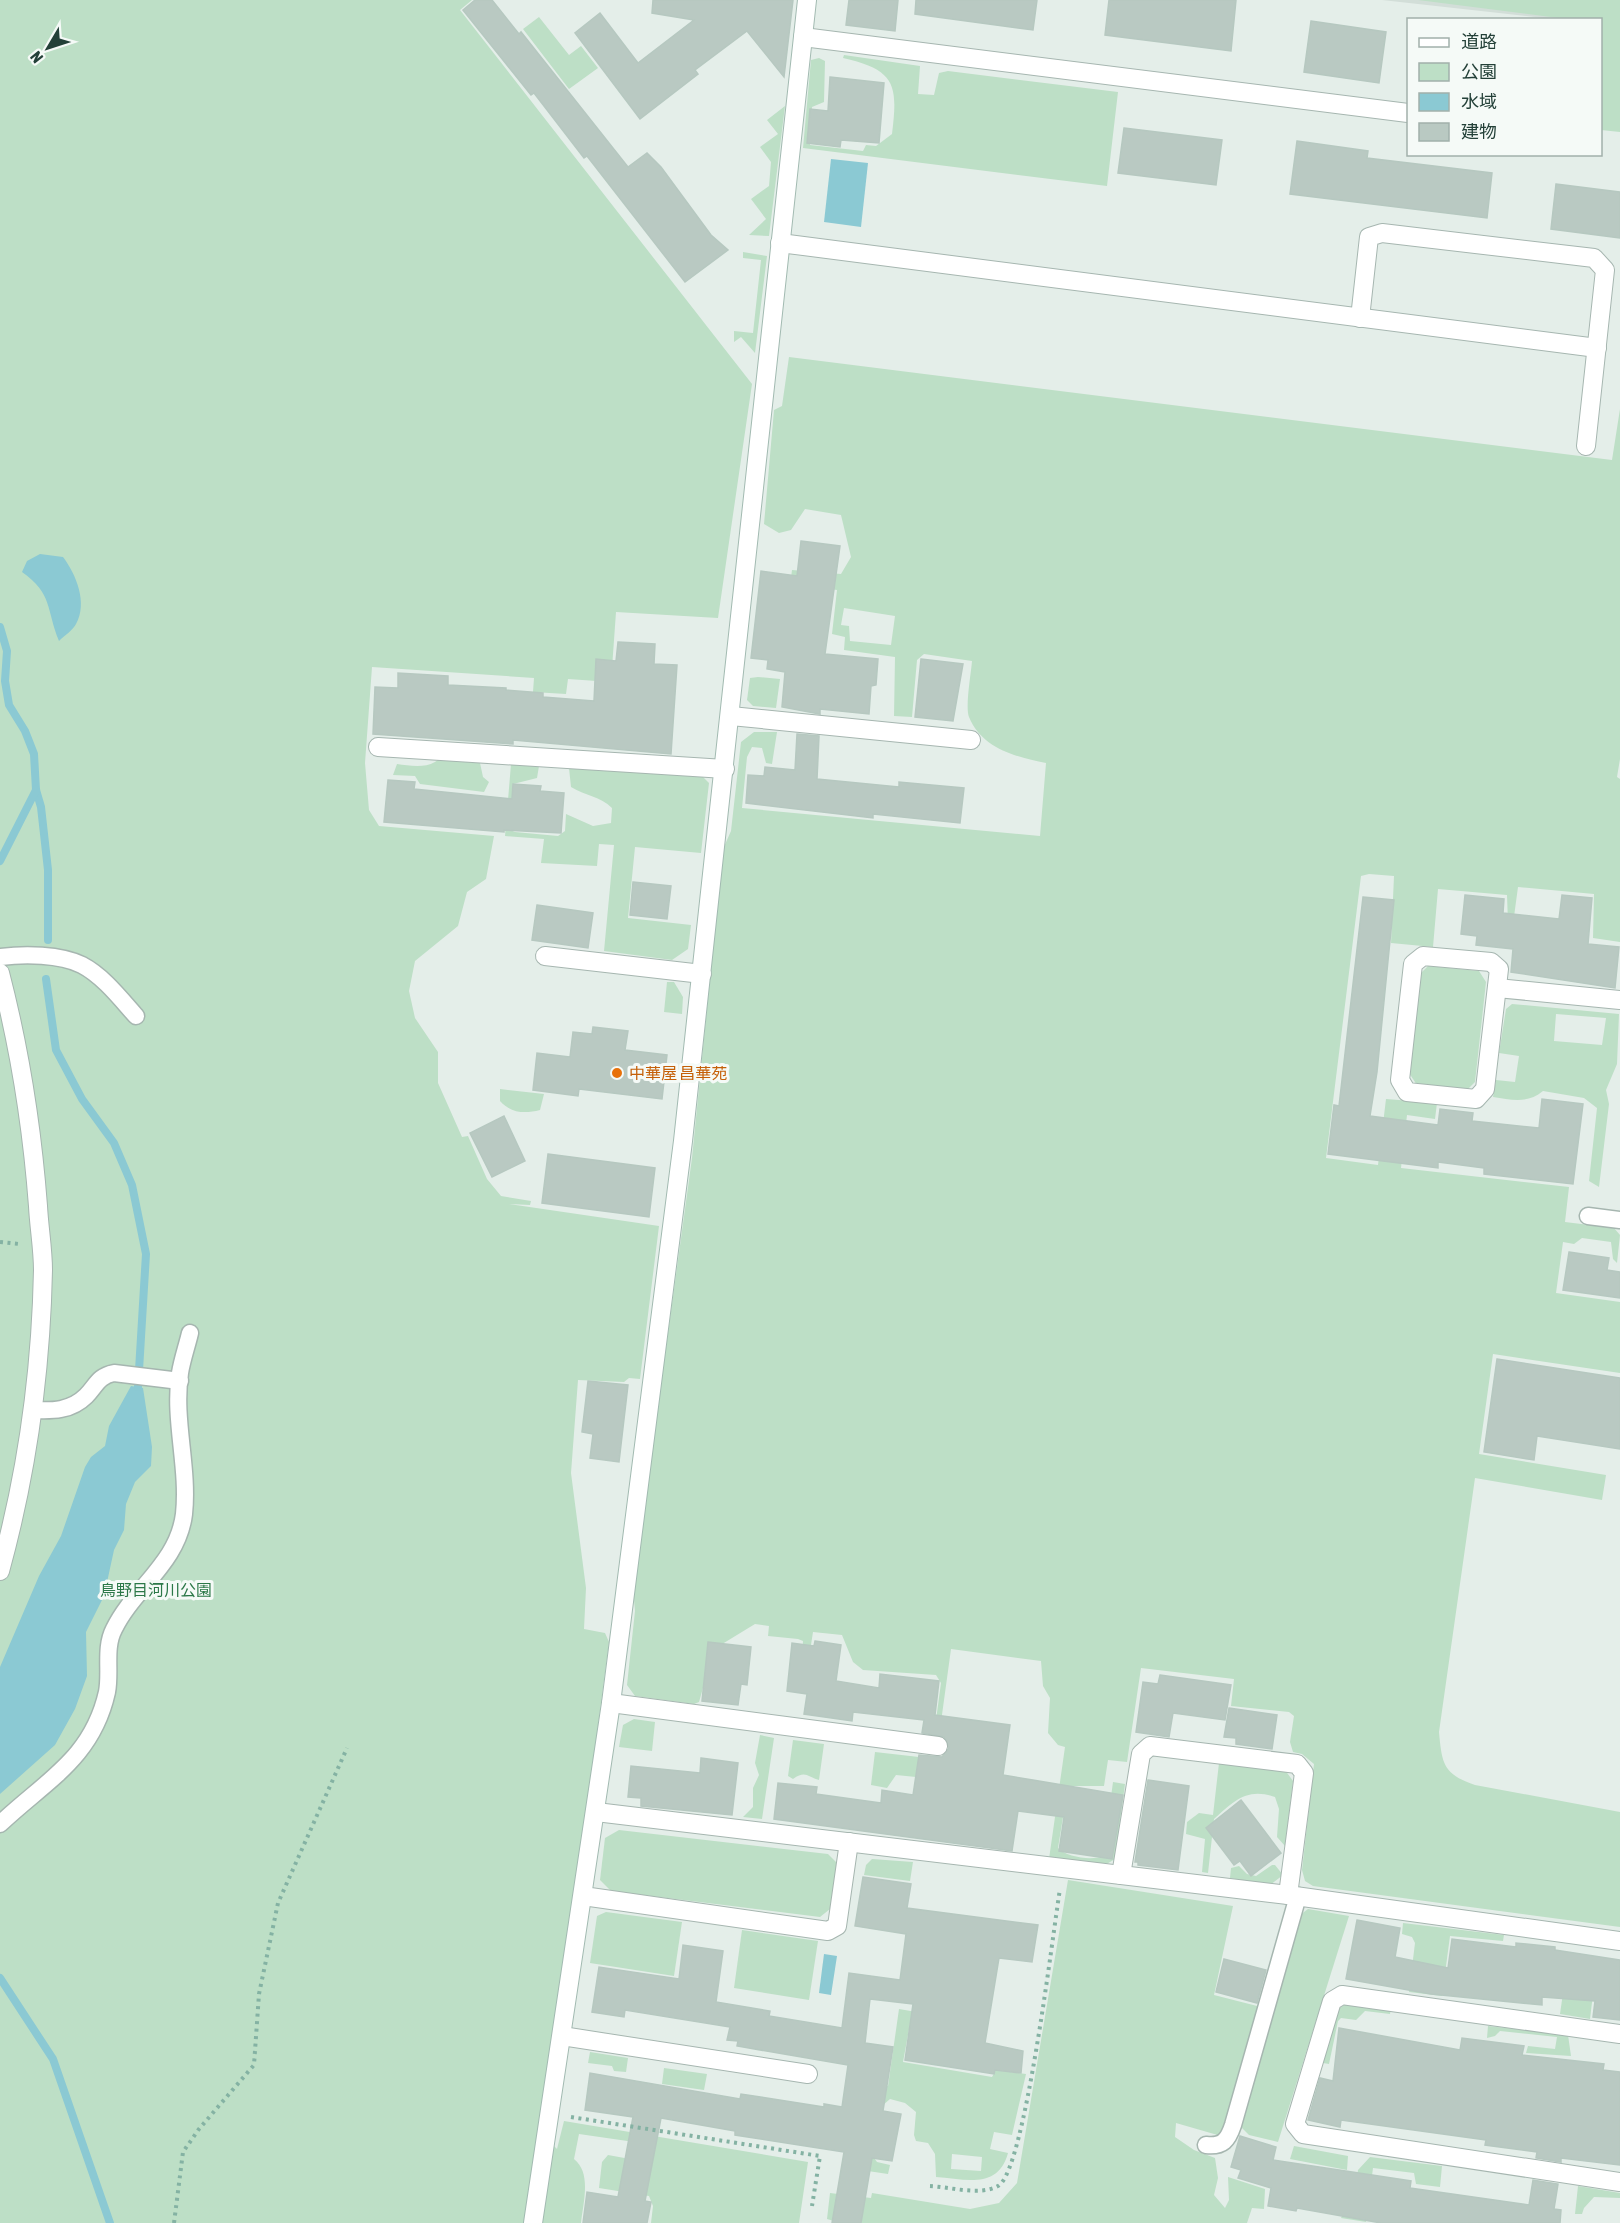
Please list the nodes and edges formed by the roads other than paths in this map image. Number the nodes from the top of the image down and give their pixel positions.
1 (807, 0) edge
2 (803, 37) junction
3 (1407, 112) edge
4 (780, 243) junction
5 (1360, 318) junction
6 (1597, 348) junction
7 (1586, 446) dead end
8 (731, 716) junction
9 (971, 740) dead end
10 (378, 747) dead end
11 (725, 769) junction
12 (545, 956) dead end
13 (0, 957) edge
14 (0, 973) edge
15 (702, 974) junction
16 (1497, 988) junction
17 (1620, 1000) edge
18 (136, 1016) dead end
19 (1588, 1216) dead end
20 (1620, 1220) edge
21 (190, 1333) dead end
22 (180, 1381) junction
23 (33, 1410) junction
24 (0, 1571) edge
25 (611, 1703) junction
26 (938, 1746) dead end
27 (596, 1812) junction
28 (0, 1824) edge
29 (849, 1842) junction
30 (1121, 1875) junction
31 (1293, 1895) junction
32 (583, 1896) junction
33 (1620, 1941) edge
34 (1620, 2034) edge
35 (562, 2036) junction
36 (808, 2074) dead end
37 (1206, 2145) dead end
38 (1620, 2182) edge
39 (533, 2223) edge

1 - 2 street
2 - 3 street
2 - 4 street
4 - 5 street
4 - 8 street
5 - 6 street
5 - 6 street
6 - 7 street
8 - 9 street
8 - 11 street
10 - 11 street
11 - 15 street
12 - 15 street
13 - 18 lane
14 - 23 street
15 - 25 street
16 - 16 street
16 - 17 street
19 - 20 lane
21 - 22 lane
22 - 23 lane
22 - 28 lane
23 - 24 street
25 - 26 street
25 - 27 street
27 - 29 street
27 - 32 street
29 - 30 street
29 - 32 street
30 - 31 street
30 - 31 street
31 - 33 street
31 - 37 lane
32 - 35 street
34 - 38 street
35 - 36 street
35 - 39 street

